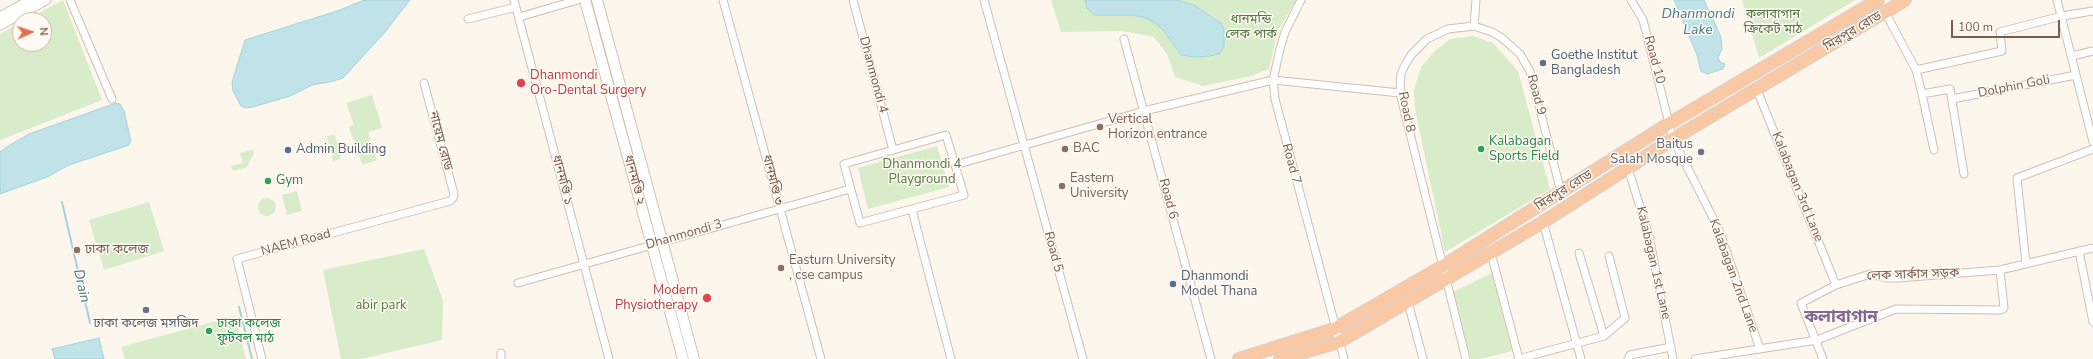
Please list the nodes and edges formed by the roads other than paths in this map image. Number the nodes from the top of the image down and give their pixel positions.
1 (31, 0) edge
2 (46, 0) edge
3 (70, 0) edge
4 (578, 0) edge
5 (585, 0) edge
6 (597, 0) edge
7 (723, 0) edge
8 (853, 0) edge
9 (984, 0) edge
10 (1301, 0) edge
11 (1476, 0) edge
12 (1631, 0) edge
13 (1878, 0) edge
14 (1905, 0) edge
15 (2057, 0) edge
16 (515, 4) edge
17 (2093, 11) edge
18 (1885, 12) junction
19 (2062, 16) junction
20 (0, 17) edge
21 (519, 17) junction
22 (468, 19) dead end
23 (0, 25) edge
24 (1474, 26) junction
25 (1124, 39) dead end
26 (2093, 51) edge
27 (2072, 56) junction
28 (1916, 70) junction
29 (2076, 75) junction
30 (1273, 80) junction
31 (424, 83) dead end
32 (1757, 90) junction
33 (1400, 93) junction
34 (1922, 94) junction
35 (112, 99) dead end
36 (1952, 99) junction
37 (1144, 111) junction
38 (1670, 123) junction
39 (1674, 139) junction
40 (2093, 142) edge
41 (1023, 145) junction
42 (2093, 149) edge
43 (893, 150) junction
44 (1934, 150) dead end
45 (955, 165) junction
46 (1628, 168) junction
47 (1964, 174) dead end
48 (850, 189) junction
49 (1561, 192) junction
50 (453, 198) joint
51 (779, 208) junction
52 (912, 210) junction
53 (1543, 222) junction
54 (663, 242) junction
55 (652, 245) junction
56 (2093, 248) edge
57 (2079, 251) junction
58 (1491, 253) junction
59 (1579, 253) dead end
60 (1609, 256) dead end
61 (584, 264) junction
62 (2026, 264) junction
63 (1443, 266) junction
64 (2000, 270) junction
65 (1447, 280) junction
66 (518, 283) dead end
67 (1836, 285) junction
68 (1408, 302) junction
69 (2093, 322) edge
70 (1334, 329) junction
71 (1604, 336) junction
72 (1817, 340) junction
73 (1339, 342) junction
74 (1578, 344) junction
75 (1671, 347) junction
76 (1760, 349) junction
77 (1544, 356) edge
78 (262, 359) edge
79 (609, 359) edge
80 (683, 359) edge
81 (694, 359) edge
82 (821, 359) edge
83 (951, 359) edge
84 (1082, 359) edge
85 (1211, 359) edge
86 (1239, 359) edge
87 (1280, 359) edge
88 (1344, 359) edge
89 (1423, 359) edge
90 (1466, 359) edge
91 (1519, 359) edge
92 (1581, 359) edge
93 (1628, 359) edge
94 (1673, 359) edge
95 (1695, 359) edge
96 (1823, 359) edge

1 - 20 street
2 - 23 street
3 - 35 street
4 - 21 street
5 - 55 main road, ধানমণ্ডি ২
6 - 54 main road, ধানমণ্ডি ২
7 - 51 street, ধানমণ্ডি ৩
8 - 43 street, Dhanmondi 4
9 - 41 street, Road 5
10 - 30 street, Road 7
11 - 24 street
12 - 38 street, Road 10
13 - 38 highway, মিরপুর রোড
14 - 18 highway, মিরপুর রোড
15 - 19 street
16 - 21 street, ধানমণ্ডি ১
16 - 22 street
17 - 19 street
18 - 28 street
18 - 32 highway, মিরপুর রোড
19 - 27 street
19 - 28 street
21 - 61 street, ধানমণ্ডি ১
24 - 33 street, Road 8
24 - 49 street, Road 9
25 - 37 street, Road 6
26 - 27 street
27 - 29 street
28 - 34 street
29 - 36 street, Dolphin Goli
29 - 40 street
30 - 33 street
30 - 37 street
30 - 70 street, Road 7
31 - 50 street, নায়েম রোড
32 - 39 highway, মিরপুর রোড
32 - 67 street, Kalabagan 3rd Lane
33 - 63 street, Road 8
34 - 36 street
34 - 44 street
36 - 47 street
37 - 41 street
37 - 85 street, Road 6
38 - 39 street, Road 10
38 - 49 highway, মিরপুর রোড
39 - 46 highway, মিরপুর রোড
39 - 76 street, Kalabagan 2nd Lane
41 - 45 street
41 - 84 street, Road 5
42 - 62 street
43 - 45 street
43 - 48 street
45 - 52 street
46 - 53 highway, মিরপুর রোড
46 - 75 street, Kalabagan 1st Lane
48 - 51 street, Dhanmondi 3
48 - 52 street
49 - 63 highway, মিরপুর রোড
50 - 78 street, NAEM Road
51 - 54 street, Dhanmondi 3
51 - 82 street, ধানমণ্ডি ৩
52 - 83 street
53 - 58 highway, মিরপুর রোড
53 - 74 street
54 - 55 street, Dhanmondi 3
54 - 81 main road, ধানমণ্ডি ২
55 - 61 street, Dhanmondi 3
55 - 80 main road, ধানমণ্ডি ২
56 - 57 street, লেক সার্কাস সড়ক
57 - 62 street, লেক সার্কাস সড়ক
57 - 69 street
58 - 65 highway, মিরপুর রোড
58 - 91 street
59 - 71 street
60 - 71 street
61 - 66 street, Dhanmondi 3
61 - 79 street, ধানমণ্ডি ১
62 - 64 street, লেক সার্কাস সড়ক
63 - 65 street, Road 8
63 - 70 highway, মিরপুর রোড
64 - 67 street, লেক সার্কাস সড়ক
64 - 72 street
65 - 68 highway, মিরপুর রোড
65 - 90 street, Road 8
67 - 72 street, লেক সার্কাস সড়ক
68 - 73 highway, মিরপুর রোড
68 - 89 street
70 - 73 street, Road 7
70 - 86 highway, মিরপুর রোড
71 - 74 street
72 - 76 street
72 - 96 street
73 - 87 highway, মিরপুর রোড
73 - 88 street
74 - 77 street
74 - 92 street
75 - 93 street
75 - 94 street, Kalabagan 1st Lane
76 - 95 street
77 - 91 street

